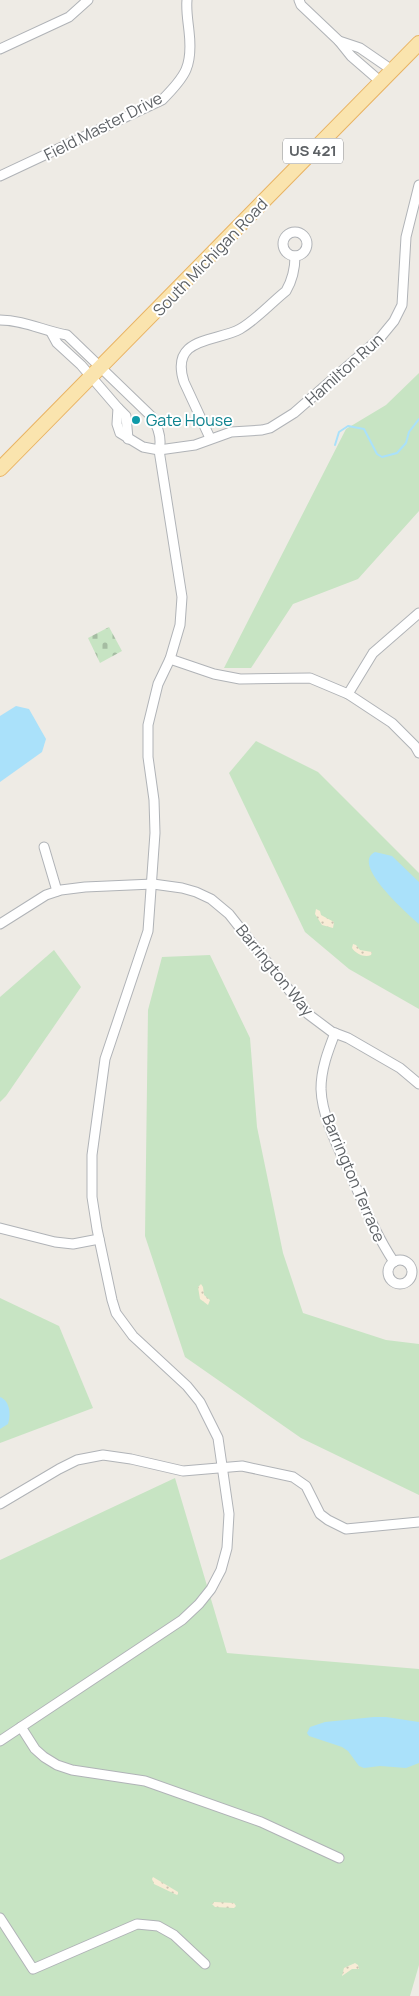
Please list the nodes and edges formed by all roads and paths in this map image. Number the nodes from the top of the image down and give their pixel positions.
1 (88, 0) edge
2 (187, 0) edge
3 (299, 0) edge
4 (339, 40) junction
5 (419, 43) edge
6 (0, 49) edge
7 (392, 70) junction
8 (381, 82) junction
9 (0, 176) edge
10 (419, 185) edge
11 (295, 256) dead end
12 (0, 320) edge
13 (96, 373) junction
14 (210, 438) junction
15 (158, 450) junction
16 (0, 469) edge
17 (419, 614) edge
18 (170, 660) junction
19 (348, 694) junction
20 (419, 753) edge
21 (44, 847) dead end
22 (153, 884) junction
23 (57, 891) junction
24 (0, 924) edge
25 (335, 1033) junction
26 (419, 1084) edge
27 (0, 1228) edge
28 (99, 1239) junction
29 (394, 1262) dead end
30 (223, 1469) junction
31 (0, 1504) edge
32 (419, 1522) edge
33 (21, 1727) junction
34 (0, 1741) edge
35 (338, 1858) dead end
36 (0, 1918) edge
37 (205, 1964) dead end

1 - 6 street
2 - 9 street, Field Master Drive
3 - 4 street
4 - 7 street
4 - 8 street
5 - 7 main road, South Michigan Road / US 421
7 - 8 main road, South Michigan Road / US 421
8 - 13 main road, South Michigan Road / US 421
10 - 14 street, Hamilton Run
11 - 14 street
12 - 13 street
13 - 15 street
13 - 15 street
13 - 16 main road, South Michigan Road / US 421
14 - 15 street, Hamilton Run
15 - 18 street
17 - 19 street
18 - 19 street
18 - 22 street
19 - 20 street
21 - 23 street
22 - 23 street, Barrington Way
22 - 25 street, Barrington Way
22 - 28 street
23 - 24 street, Barrington Way
25 - 26 street, Barrington Way
25 - 29 street, Barrington Terrace
27 - 28 street
28 - 30 street
30 - 31 street
30 - 32 street
30 - 33 street
33 - 34 street
33 - 35 street
36 - 37 street

